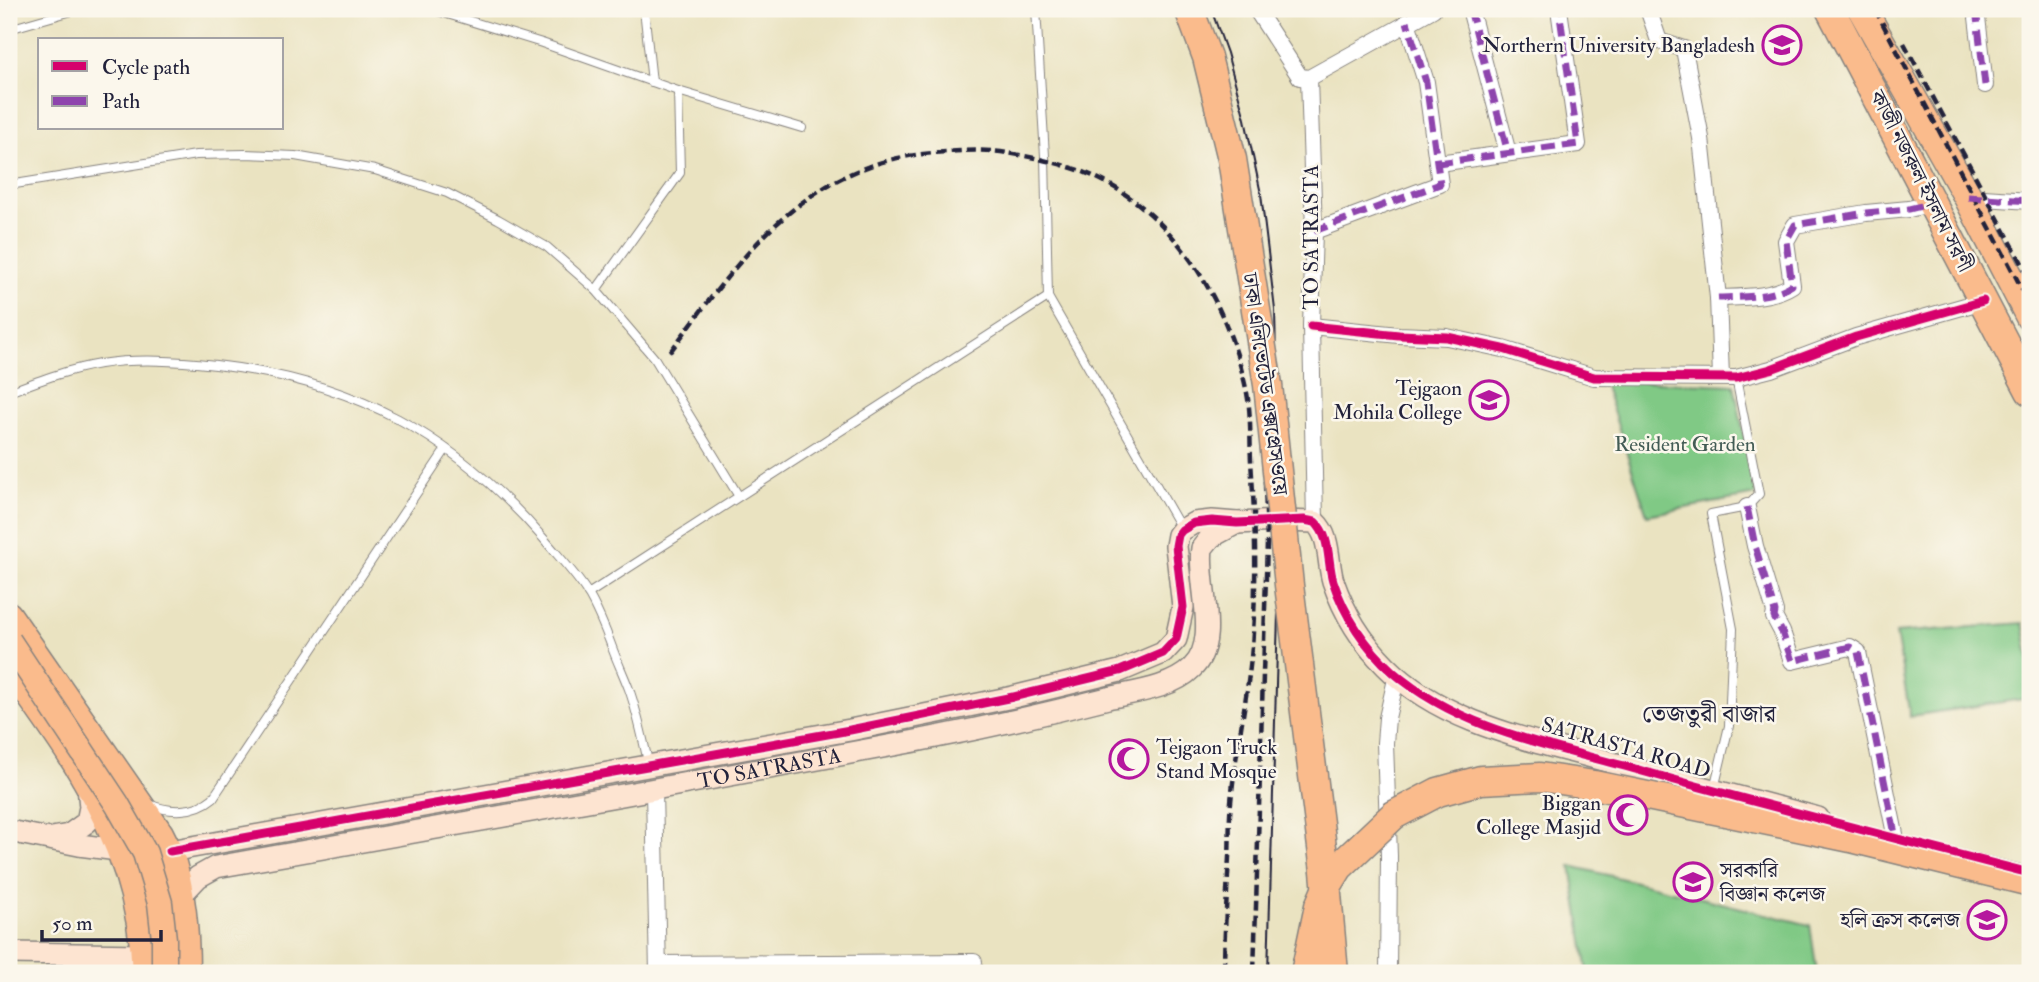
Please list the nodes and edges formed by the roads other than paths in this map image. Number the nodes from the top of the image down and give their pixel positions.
1 (79, 9) edge
2 (431, 9) edge
3 (644, 9) edge
4 (1036, 9) edge
5 (1189, 9) edge
6 (1256, 9) edge
7 (1433, 9) edge
8 (1470, 9) edge
9 (1559, 9) edge
10 (1648, 9) edge
11 (1830, 9) edge
12 (1862, 9) edge
13 (1976, 9) edge
14 (1407, 22) junction
15 (9, 29) edge
16 (1309, 78) junction
17 (652, 82) junction
18 (1985, 85) dead end
19 (678, 91) junction
20 (802, 128) dead end
21 (1508, 153) junction
22 (1438, 163) junction
23 (9, 185) edge
24 (1968, 197) junction
25 (2030, 201) edge
26 (1934, 203) junction
27 (1314, 230) junction
28 (596, 290) junction
29 (1048, 297) junction
30 (1718, 298) junction
31 (1983, 301) junction
32 (2030, 317) edge
33 (1311, 326) junction
34 (1728, 377) junction
35 (2030, 391) edge
36 (9, 392) edge
37 (446, 449) junction
38 (738, 495) junction
39 (1747, 507) junction
40 (1315, 522) junction
41 (1237, 523) junction
42 (1182, 530) junction
43 (588, 594) junction
44 (9, 614) edge
45 (9, 641) edge
46 (1163, 653) junction
47 (9, 667) edge
48 (1397, 676) junction
49 (1174, 680) junction
50 (1013, 696) junction
51 (1018, 721) junction
52 (649, 767) junction
53 (88, 785) junction
54 (654, 791) junction
55 (1714, 791) junction
56 (140, 802) junction
57 (107, 822) junction
58 (9, 831) edge
59 (46, 839) junction
60 (1896, 839) junction
61 (118, 850) junction
62 (170, 851) junction
63 (2030, 873) edge
64 (2030, 882) edge
65 (132, 890) junction
66 (182, 894) junction
67 (9, 953) edge
68 (143, 953) edge
69 (974, 962) dead end
70 (658, 968) edge
71 (164, 973) edge
72 (187, 973) edge
73 (1305, 973) edge
74 (1334, 973) edge
75 (1388, 973) edge

1 - 15 lane
2 - 17 lane
3 - 17 lane
4 - 29 lane
5 - 74 highway, ঢাকা এলিভেটেড এক্সপ্রেসওয়ে, bridge
6 - 16 street
7 - 14 street
8 - 21 street
9 - 21 street
10 - 30 street
11 - 26 highway, কাজী নজরুল ইসলাম সরণী
12 - 24 highway, কাজী নজরুল ইসলাম সরণী
13 - 18 street
14 - 16 street
14 - 22 street
16 - 27 street, TO SATRASTA
17 - 19 lane
19 - 20 lane
19 - 28 lane
21 - 22 street
22 - 27 street
23 - 28 lane
24 - 25 street
24 - 32 highway, কাজী নজরুল ইসলাম সরণী
26 - 30 street
26 - 31 highway, কাজী নজরুল ইসলাম সরণী
27 - 33 street, TO SATRASTA
28 - 38 lane
29 - 38 lane
29 - 42 lane
30 - 34 street
31 - 34 street
31 - 35 highway, কাজী নজরুল ইসলাম সরণী
33 - 34 street
33 - 40 street, TO SATRASTA
34 - 39 lane
36 - 37 lane
37 - 43 lane
37 - 56 lane
38 - 43 lane
39 - 55 lane
39 - 60 street
40 - 41 street
40 - 48 street, SATRASTA ROAD
41 - 42 street
41 - 49 street, TO SATRASTA
42 - 46 street
43 - 52 lane
44 - 56 main road
45 - 71 main road, bridge
46 - 49 street
46 - 50 street
47 - 53 main road
48 - 55 street, SATRASTA ROAD
48 - 75 street
49 - 51 street, TO SATRASTA
50 - 51 street
50 - 52 street
51 - 54 street, TO SATRASTA
52 - 54 street
52 - 62 street
53 - 57 main road
53 - 59 street
54 - 66 street, TO SATRASTA
54 - 70 street
55 - 60 street, SATRASTA ROAD
56 - 57 main road
56 - 62 main road
57 - 61 main road
58 - 59 street
59 - 61 street
60 - 63 street, SATRASTA ROAD
61 - 62 main road
61 - 65 main road
62 - 65 main road
62 - 66 main road
64 - 73 highway, bridge
65 - 68 main road
66 - 68 main road
66 - 72 main road
67 - 68 street
69 - 70 street

